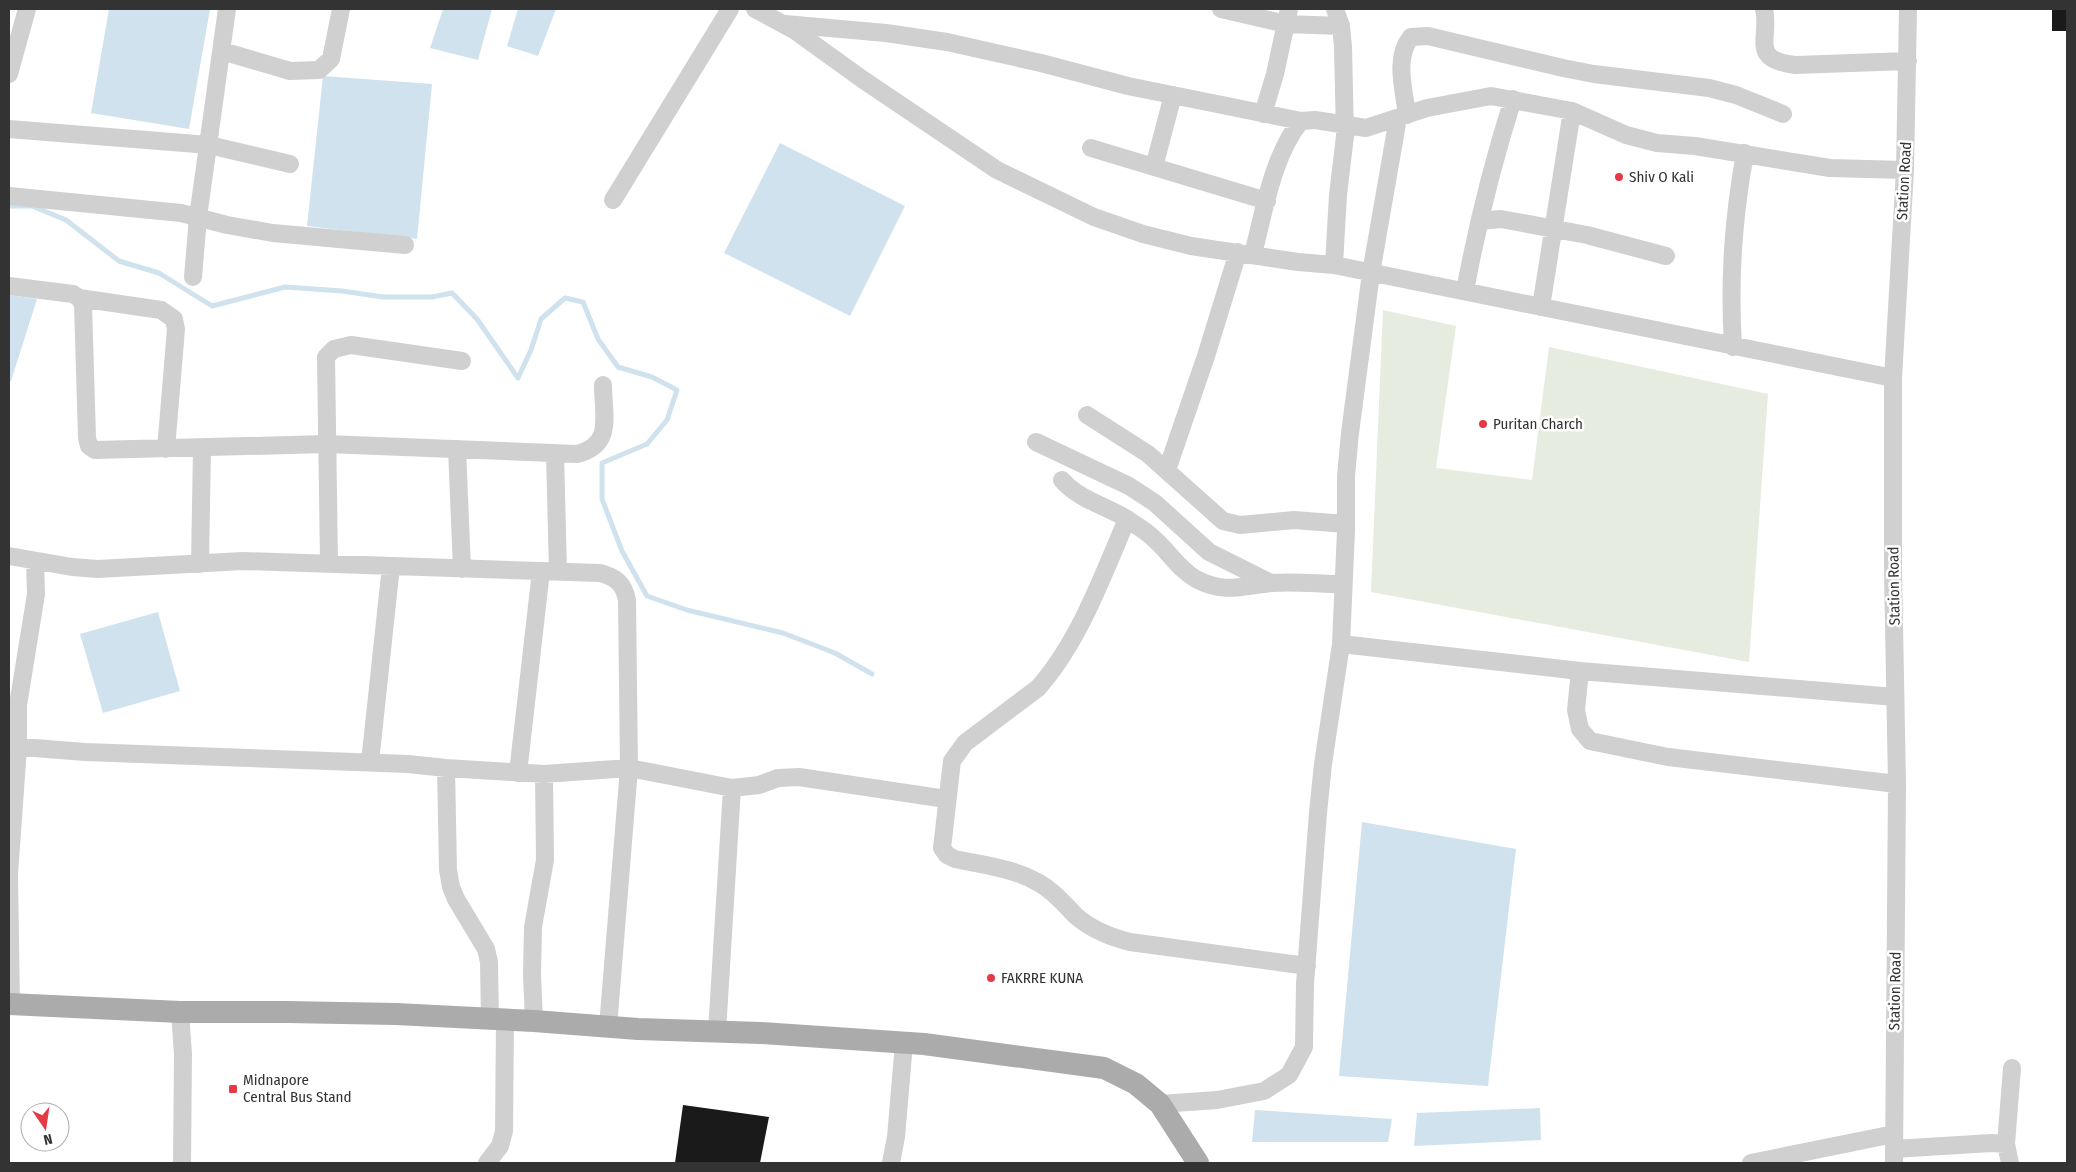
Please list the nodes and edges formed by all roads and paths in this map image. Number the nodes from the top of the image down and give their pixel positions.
1 (27, 9) edge
2 (227, 9) edge
3 (341, 9) edge
4 (730, 9) edge
5 (755, 9) edge
6 (1229, 9) edge
7 (1335, 9) edge
8 (1764, 9) edge
9 (1908, 9) edge
10 (1288, 16) edge
11 (782, 24) junction
12 (1341, 26) junction
13 (222, 51) junction
14 (1908, 61) junction
15 (9, 74) edge
16 (1173, 95) junction
17 (1513, 99) junction
18 (1572, 111) junction
19 (1262, 114) junction
20 (1783, 114) dead end
21 (1402, 116) junction
22 (1301, 121) junction
23 (1345, 126) junction
24 (9, 129) edge
25 (209, 145) junction
26 (1091, 148) dead end
27 (1745, 153) junction
28 (290, 164) dead end
29 (1154, 167) junction
30 (1905, 170) junction
31 (9, 196) edge
32 (613, 200) dead end
33 (1267, 201) junction
34 (198, 217) junction
35 (1480, 221) junction
36 (1553, 229) junction
37 (405, 244) dead end
38 (1246, 253) junction
39 (1666, 256) dead end
40 (1334, 266) junction
41 (1372, 273) junction
42 (193, 277) dead end
43 (9, 286) edge
44 (1464, 291) junction
45 (79, 298) junction
46 (1541, 307) junction
47 (1733, 347) junction
48 (462, 361) dead end
49 (1894, 378) junction
50 (603, 385) dead end
51 (1086, 415) dead end
52 (1036, 442) dead end
53 (327, 444) junction
54 (202, 448) junction
55 (166, 449) junction
56 (457, 449) junction
57 (555, 453) junction
58 (1167, 470) junction
59 (1062, 480) dead end
60 (1127, 519) junction
61 (1346, 524) junction
62 (9, 556) edge
63 (35, 561) junction
64 (329, 563) junction
65 (200, 564) junction
66 (391, 566) junction
67 (462, 569) junction
68 (550, 572) junction
69 (1271, 583) junction
70 (1343, 584) junction
71 (1341, 644) junction
72 (1580, 671) junction
73 (1895, 697) junction
74 (13, 747) edge
75 (370, 762) junction
76 (446, 768) junction
77 (629, 768) junction
78 (518, 773) junction
79 (544, 774) junction
80 (1898, 784) junction
81 (732, 788) junction
82 (946, 799) junction
83 (1307, 966) junction
84 (10, 1004) edge
85 (180, 1012) junction
86 (497, 1019) junction
87 (534, 1021) junction
88 (608, 1027) junction
89 (717, 1032) junction
90 (904, 1043) junction
91 (2012, 1068) dead end
92 (1160, 1104) junction
93 (2006, 1144) junction
94 (1894, 1149) edge
95 (182, 1163) edge
96 (487, 1163) edge
97 (891, 1163) edge
98 (1198, 1163) edge
99 (1752, 1163) edge
100 (2010, 1163) edge

1 - 15 street
2 - 13 street
3 - 13 street
4 - 32 street
5 - 11 street
6 - 10 street
7 - 12 street
8 - 14 street
9 - 14 street, Station Road
10 - 12 street
10 - 19 street
11 - 16 street
11 - 38 street
12 - 23 street
13 - 25 street
14 - 30 street, Station Road
16 - 19 street
16 - 29 street
17 - 18 street
17 - 21 street
17 - 35 street
18 - 27 street
18 - 36 street
19 - 22 street
20 - 21 street
21 - 23 street
21 - 41 street
22 - 23 street
22 - 33 street
23 - 40 street
24 - 25 street
25 - 28 street
25 - 34 street
26 - 29 street
27 - 30 street
27 - 47 street
29 - 33 street
30 - 49 street, Station Road
31 - 34 street
33 - 38 street
34 - 37 street
34 - 42 street
35 - 36 street
35 - 44 street
36 - 39 street
36 - 46 street
38 - 40 street
38 - 58 street
40 - 41 street
41 - 44 street
41 - 61 street
43 - 45 street
44 - 46 street
45 - 55 street
45 - 55 street
46 - 47 street
47 - 49 street
48 - 53 street
49 - 73 street, Station Road
50 - 57 street
51 - 58 street
52 - 69 street
53 - 54 street
53 - 56 street
53 - 64 street
54 - 55 street
54 - 65 street
56 - 57 street
56 - 67 street
57 - 68 street
58 - 61 street
59 - 60 street
60 - 69 street
60 - 82 street
61 - 70 street
62 - 63 street
63 - 65 street
63 - 74 street
64 - 65 street
64 - 66 street
66 - 67 street
66 - 75 street
67 - 68 street
68 - 77 street
68 - 78 street
69 - 70 street
70 - 71 street
71 - 72 street
71 - 83 street
72 - 73 street
72 - 80 street
73 - 80 street, Station Road
74 - 75 street
74 - 84 street
75 - 76 street
76 - 78 street
76 - 86 street
77 - 79 street
77 - 81 street
77 - 88 street
78 - 79 street
79 - 87 street
80 - 94 street, Station Road
81 - 82 street
81 - 89 street
82 - 83 street
83 - 92 street
84 - 85 main road
85 - 86 main road
85 - 95 street
86 - 87 main road
86 - 96 street
87 - 88 main road
88 - 89 main road
89 - 90 main road
90 - 92 main road
90 - 97 street
91 - 93 street
92 - 98 main road
93 - 94 street
93 - 100 street
94 - 99 street

